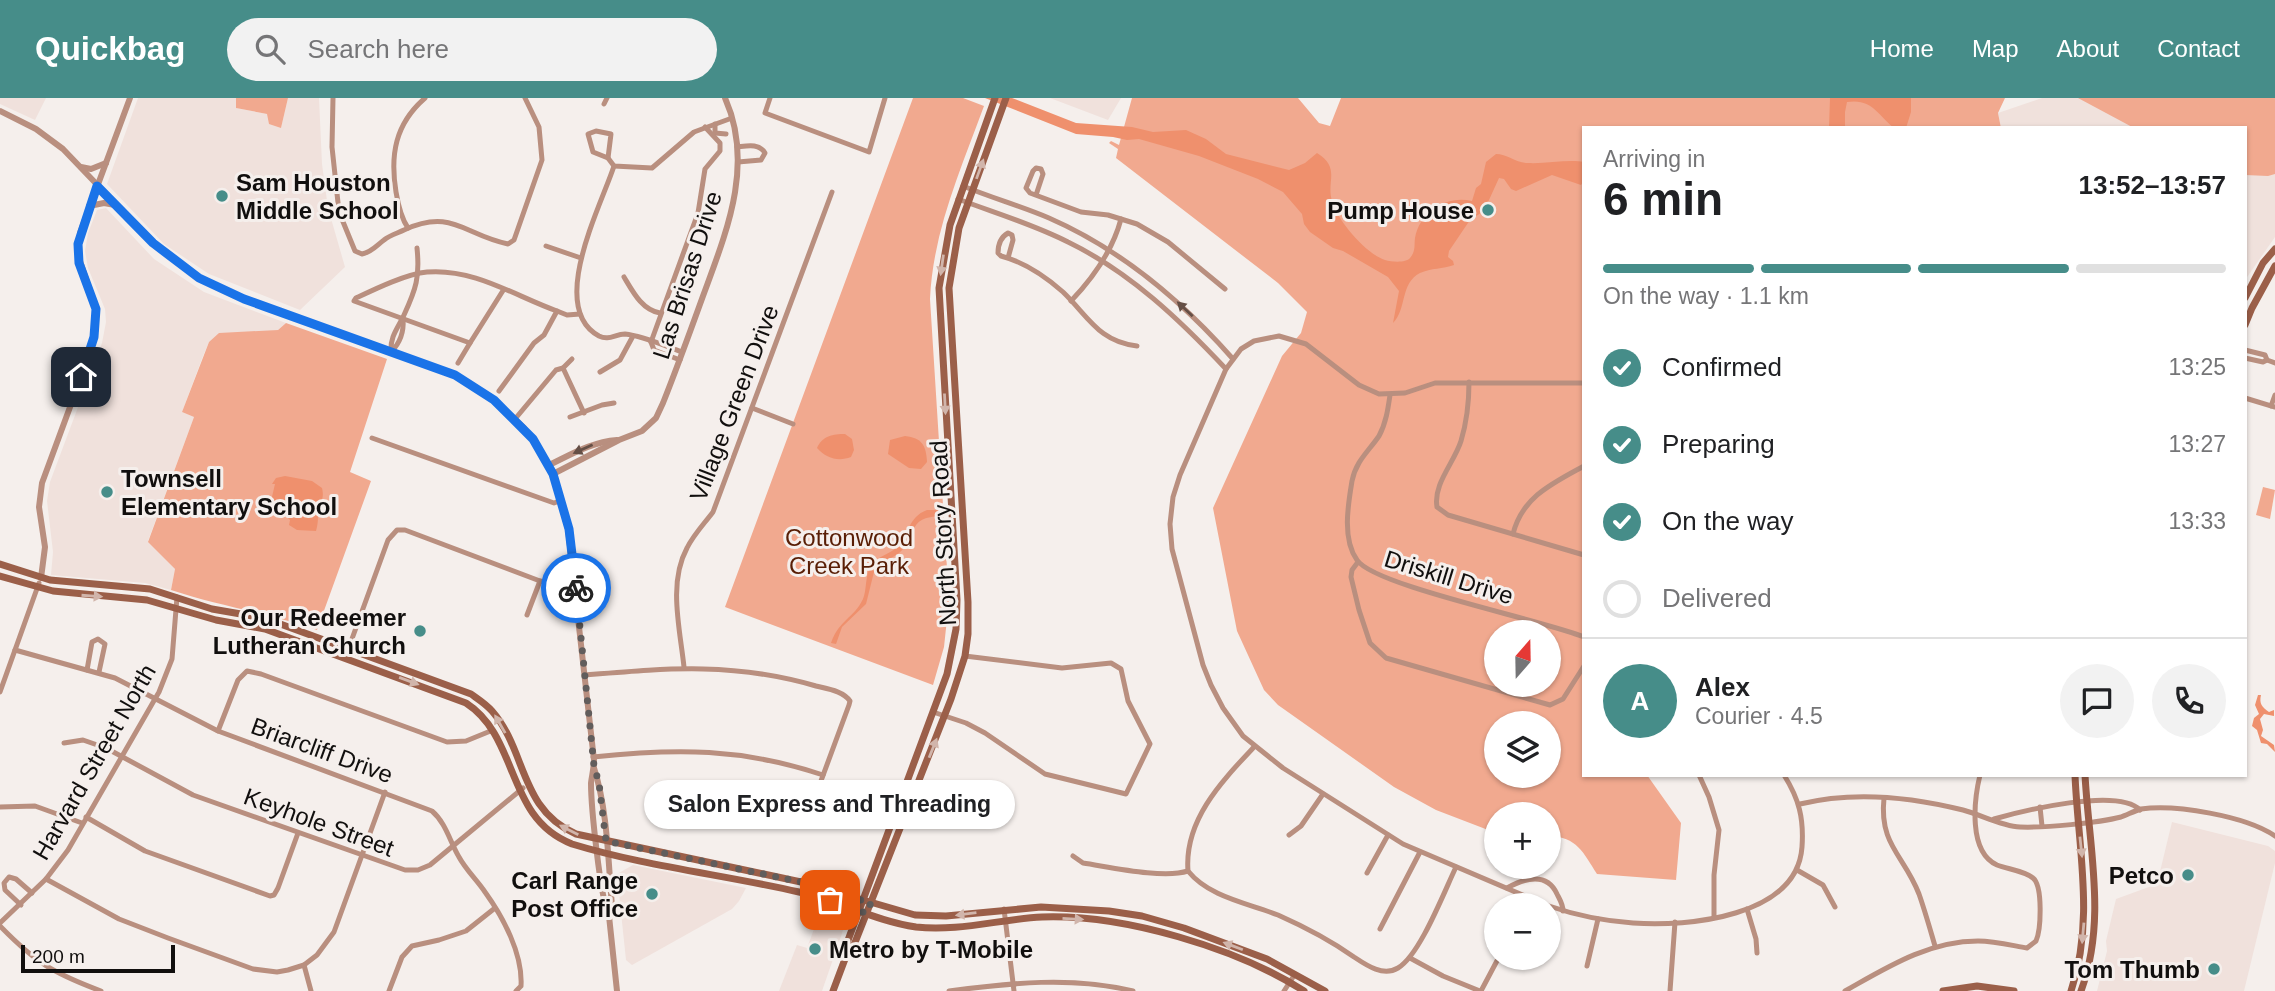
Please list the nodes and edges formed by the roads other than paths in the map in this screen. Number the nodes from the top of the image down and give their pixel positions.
1 (130, 98) edge
2 (333, 98) edge
3 (425, 98) edge
4 (525, 98) edge
5 (726, 98) edge
6 (769, 98) edge
7 (885, 98) edge
8 (1006, 98) edge
9 (994, 102) edge
10 (0, 111) edge
11 (732, 118) junction
12 (715, 124) junction
13 (705, 127) junction
14 (734, 132) junction
15 (726, 135) junction
16 (716, 140) junction
17 (737, 147) junction
18 (608, 158) junction
19 (738, 162) junction
20 (106, 163) junction
21 (614, 166) junction
22 (80, 167) junction
23 (97, 186) junction
24 (963, 186) junction
25 (972, 190) junction
26 (832, 192) dead end
27 (1036, 195) junction
28 (958, 199) junction
29 (968, 202) junction
30 (1015, 205) junction
31 (89, 206) junction
32 (117, 206) junction
33 (1047, 217) junction
34 (1010, 218) junction
35 (1121, 219) junction
36 (950, 225) junction
37 (408, 228) junction
38 (959, 228) junction
39 (1042, 229) junction
40 (1084, 237) junction
41 (546, 246) dead end
42 (1079, 247) junction
43 (417, 248) dead end
44 (2275, 249) edge
45 (1108, 250) junction
46 (581, 258) junction
47 (1008, 258) dead end
48 (1101, 261) junction
49 (2275, 266) edge
50 (420, 274) junction
51 (624, 277) dead end
52 (504, 289) junction
53 (1224, 289) dead end
54 (2247, 294) edge
55 (1071, 301) junction
56 (2248, 309) edge
57 (557, 312) junction
58 (660, 313) junction
59 (580, 314) junction
60 (403, 318) junction
61 (633, 336) junction
62 (651, 342) junction
63 (470, 343) junction
64 (1137, 346) dead end
65 (2247, 350) edge
66 (391, 352) junction
67 (681, 356) junction
68 (2247, 358) edge
69 (572, 359) dead end
70 (1233, 359) junction
71 (2267, 360) junction
72 (458, 363) dead end
73 (2275, 363) edge
74 (563, 368) junction
75 (1226, 369) junction
76 (600, 372) dead end
77 (1469, 382) junction
78 (1582, 383) edge
79 (499, 391) dead end
80 (1390, 395) junction
81 (2275, 395) edge
82 (2247, 399) edge
83 (614, 403) dead end
84 (2273, 407) edge
85 (752, 408) junction
86 (584, 413) junction
87 (570, 416) dead end
88 (515, 418) junction
89 (793, 424) dead end
90 (372, 438) dead end
91 (619, 439) junction
92 (549, 466) junction
93 (1582, 467) edge
94 (553, 474) junction
95 (562, 500) junction
96 (1513, 534) junction
97 (1582, 554) edge
98 (965, 557) junction
99 (954, 558) junction
100 (1358, 562) junction
101 (0, 564) edge
102 (0, 576) edge
103 (41, 578) junction
104 (540, 581) junction
105 (575, 583) junction
106 (38, 588) junction
107 (177, 597) junction
108 (176, 607) junction
109 (527, 615) dead end
110 (1582, 636) edge
111 (348, 649) junction
112 (15, 650) junction
113 (965, 656) junction
114 (345, 658) junction
115 (684, 667) junction
116 (1582, 669) edge
117 (87, 670) junction
118 (99, 672) junction
119 (585, 675) junction
120 (449, 685) junction
121 (0, 692) edge
122 (446, 695) junction
123 (155, 698) junction
124 (933, 712) junction
125 (945, 716) junction
126 (218, 730) junction
127 (493, 730) junction
128 (64, 743) dead end
129 (1254, 747) junction
130 (121, 756) junction
131 (593, 757) junction
132 (594, 766) junction
133 (823, 775) junction
134 (1700, 777) edge
135 (1785, 777) edge
136 (1979, 777) edge
137 (2075, 777) edge
138 (2085, 777) edge
139 (529, 786) junction
140 (519, 790) junction
141 (385, 792) junction
142 (1323, 794) junction
143 (1884, 798) junction
144 (2087, 801) junction
145 (2119, 801) junction
146 (2077, 803) junction
147 (1800, 804) junction
148 (0, 807) edge
149 (2040, 807) junction
150 (811, 808) dead end
151 (2140, 810) junction
152 (2021, 811) junction
153 (1976, 814) junction
154 (2120, 817) junction
155 (1993, 819) junction
156 (84, 820) junction
157 (2089, 821) junction
158 (2078, 823) junction
159 (2042, 826) junction
160 (2022, 827) junction
161 (298, 833) junction
162 (1289, 835) dead end
163 (1388, 835) junction
164 (2275, 836) edge
165 (597, 840) junction
166 (606, 841) junction
167 (454, 845) junction
168 (598, 851) junction
169 (1420, 852) junction
170 (607, 853) junction
171 (362, 856) junction
172 (1073, 856) dead end
173 (1456, 867) junction
174 (737, 869) junction
175 (1797, 870) junction
176 (1188, 871) junction
177 (1367, 873) dead end
178 (46, 878) junction
179 (735, 879) junction
180 (1507, 888) junction
181 (33, 893) junction
182 (1518, 893) edge
183 (2096, 896) junction
184 (2084, 898) junction
185 (867, 902) junction
186 (21, 905) junction
187 (1835, 907) dead end
188 (495, 908) junction
189 (1004, 909) junction
190 (1747, 909) junction
191 (863, 911) junction
192 (1563, 911) joint
193 (609, 916) junction
194 (1714, 916) junction
195 (1598, 919) junction
196 (1005, 920) junction
197 (1675, 922) junction
198 (0, 925) edge
199 (1380, 929) dead end
200 (1935, 946) junction
201 (1757, 953) dead end
202 (1410, 958) junction
203 (304, 965) junction
204 (1587, 966) dead end
205 (1492, 970) edge
206 (1295, 974) junction
207 (1290, 982) junction
208 (1013, 983) junction
209 (518, 989) edge
210 (2071, 989) edge
211 (2083, 989) edge
212 (101, 991) edge
213 (311, 991) edge
214 (389, 991) edge
215 (617, 991) edge
216 (833, 991) edge
217 (949, 991) edge
218 (1014, 991) edge
219 (1133, 991) edge
220 (1284, 991) edge
221 (1304, 991) edge
222 (1325, 991) edge
223 (1481, 991) edge
224 (1670, 991) edge
225 (1844, 991) edge
226 (1943, 991) edge
227 (2014, 991) edge

1 - 20 street
2 - 37 street
3 - 37 street
4 - 37 street
5 - 11 street, Las Brisas Drive
6 - 7 street
25 -> 8 main road, North Story Road
9 - 24 main road, North Story Road
10 - 22 street
11 - 12 street
11 - 14 street, Las Brisas Drive
12 - 13 street
12 - 15 street
13 - 16 street
13 - 21 street
14 - 15 street
14 - 17 street, Las Brisas Drive
15 - 16 street
16 - 58 street
17 - 19 street, Las Brisas Drive
17 - 19 street
18 - 18 street
18 - 21 street
19 - 67 street, Las Brisas Drive
20 - 22 street
20 - 23 street
21 - 46 street
22 - 23 street
23 - 31 street
23 - 32 street
24 - 25 street
24 - 28 main road, North Story Road
25 - 29 main road, North Story Road
25 - 30 street
26 - 85 street, Village Green Drive
27 - 27 street
27 - 35 street
28 - 29 street
28 - 36 main road, North Story Road
29 - 34 street
29 - 38 main road, North Story Road
30 - 33 street
30 - 34 street
31 - 32 street
31 - 103 street
32 - 66 street
33 - 39 street
33 - 40 street
34 - 39 street
35 - 45 street
35 - 53 street
36 - 38 main road
36 -> 99 main road, North Story Road
38 - 98 main road, North Story Road
39 - 42 street
40 - 42 street
40 - 45 street
41 - 46 street
42 - 48 street
43 - 50 street
44 - 54 main road
45 - 48 street
70 -> 45 street
46 - 59 street
47 - 55 street
48 - 55 street
48 - 75 street
49 - 56 main road
50 - 52 street
50 - 60 street
50 - 60 street
51 - 58 street
52 - 57 street
52 - 63 street
55 - 64 street
57 - 59 street
57 - 79 street
58 - 62 street
59 - 61 street
60 - 63 street
60 - 66 street
61 - 62 street
61 - 76 street
62 - 67 street
63 - 72 street
65 - 71 street
66 - 88 street
67 - 91 street, Las Brisas Drive
68 - 71 street
69 - 74 street
70 - 75 street
70 - 80 street
71 - 73 street
74 - 86 street
74 - 88 street
75 - 129 street
77 - 78 street
77 - 80 street
77 - 96 street
80 - 100 street, Driskill Drive
81 - 84 street
82 - 84 street
83 - 86 street
85 - 89 street
85 - 115 street, Village Green Drive
86 - 87 street
88 - 92 street
90 - 95 street
91 -> 92 street, Las Brisas Drive
91 - 94 street, Las Brisas Drive
92 - 94 street
93 - 96 street
94 - 95 street
95 - 105 street
96 - 97 street
98 - 99 main road
98 - 113 main road, North Story Road
99 - 124 main road, North Story Road
100 - 110 street, Driskill Drive
100 - 116 street
101 - 103 main road
102 - 106 main road
103 - 106 street
103 - 107 main road
104 - 105 street
104 - 109 street
104 - 111 street
105 - 119 street
106 -> 108 main road
106 - 112 street
107 - 108 street, Harvard Street North
107 - 111 main road
108 - 114 main road
108 - 123 street, Harvard Street North
111 - 114 street
111 - 120 main road
112 - 117 street, Briarcliff Drive
112 - 121 street
113 - 125 main road, North Story Road
113 - 125 street
114 -> 122 main road
115 - 119 street
115 - 133 street
117 - 118 street, Briarcliff Drive
117 - 118 street
118 - 123 street, Briarcliff Drive
119 - 131 street
120 - 122 main road
139 -> 120 main road
122 - 127 main road
123 - 126 street, Briarcliff Drive
123 - 130 street, Harvard Street North
124 - 125 street
124 - 185 main road, North Story Road
185 -> 125 main road, North Story Road
126 - 127 street
126 - 141 street, Briarcliff Drive
127 - 140 main road
128 - 130 street, Keyhole Street
129 - 142 street
129 - 176 street
130 - 156 street, Harvard Street North
130 - 161 street, Keyhole Street
131 - 132 street
131 - 133 street
132 - 165 street
132 - 166 street
133 - 150 street
134 - 194 street
135 - 147 street
136 - 153 street
137 - 146 main road
138 - 144 main road
139 - 140 street, Keyhole Street
165 -> 139 main road
140 - 167 street, Keyhole Street
140 - 168 main road
141 - 167 street, Briarcliff Drive
141 - 171 street
142 - 162 street
142 - 163 street
143 - 147 street
143 - 153 street
143 - 200 street
144 - 145 street
144 - 146 street
144 - 157 main road
145 - 151 street
145 - 154 street
146 - 149 street
146 - 158 main road
147 - 175 street
148 - 156 street
149 - 152 street
149 - 159 street
151 - 154 street
151 - 164 street
152 - 155 street
152 - 160 street
153 - 155 street
153 - 200 street
154 - 157 street
155 - 160 street
156 - 161 street
156 - 178 street, Harvard Street North
157 - 158 street
157 - 183 main road
158 - 159 street
158 -> 184 main road
159 - 160 street
161 - 171 street, Keyhole Street
163 - 169 street
163 - 177 street
165 - 166 main road
165 - 168 street
166 - 170 street
166 - 174 main road
167 - 171 street, Keyhole Street
167 - 188 street, Briarcliff Drive
168 - 170 main road
168 - 193 street
169 - 173 street
169 - 199 street
170 - 179 main road
170 - 193 street
171 - 203 street
172 - 176 street
173 - 180 street
173 - 202 street
174 - 179 main road
174 - 185 main road
175 - 187 street
175 - 190 street
176 - 202 street
178 - 181 street, Harvard Street North
178 - 203 street
179 - 191 main road
180 - 182 street
180 - 192 street
181 - 186 street, Harvard Street North
181 - 186 street
183 - 184 main road
183 - 211 main road
184 -> 210 main road
189 -> 185 main road
185 - 191 main road, North Story Road
186 - 198 street, Harvard Street North
188 - 209 street, Briarcliff Drive
188 - 214 street
189 - 196 street
206 -> 189 main road
190 - 194 street
190 - 201 street
191 - 196 main road
191 - 216 main road, North Story Road
192 - 195 street
193 - 215 street
194 - 197 street
195 - 197 street
195 - 204 street
196 -> 207 main road
196 - 208 street
197 - 224 street
198 - 212 street
200 - 225 street
202 - 223 street
203 - 213 street
205 - 223 street
206 - 207 street
206 - 222 main road
207 - 220 street
207 - 221 main road
208 - 217 street
208 - 218 street
208 - 219 street
226 - 227 main road

